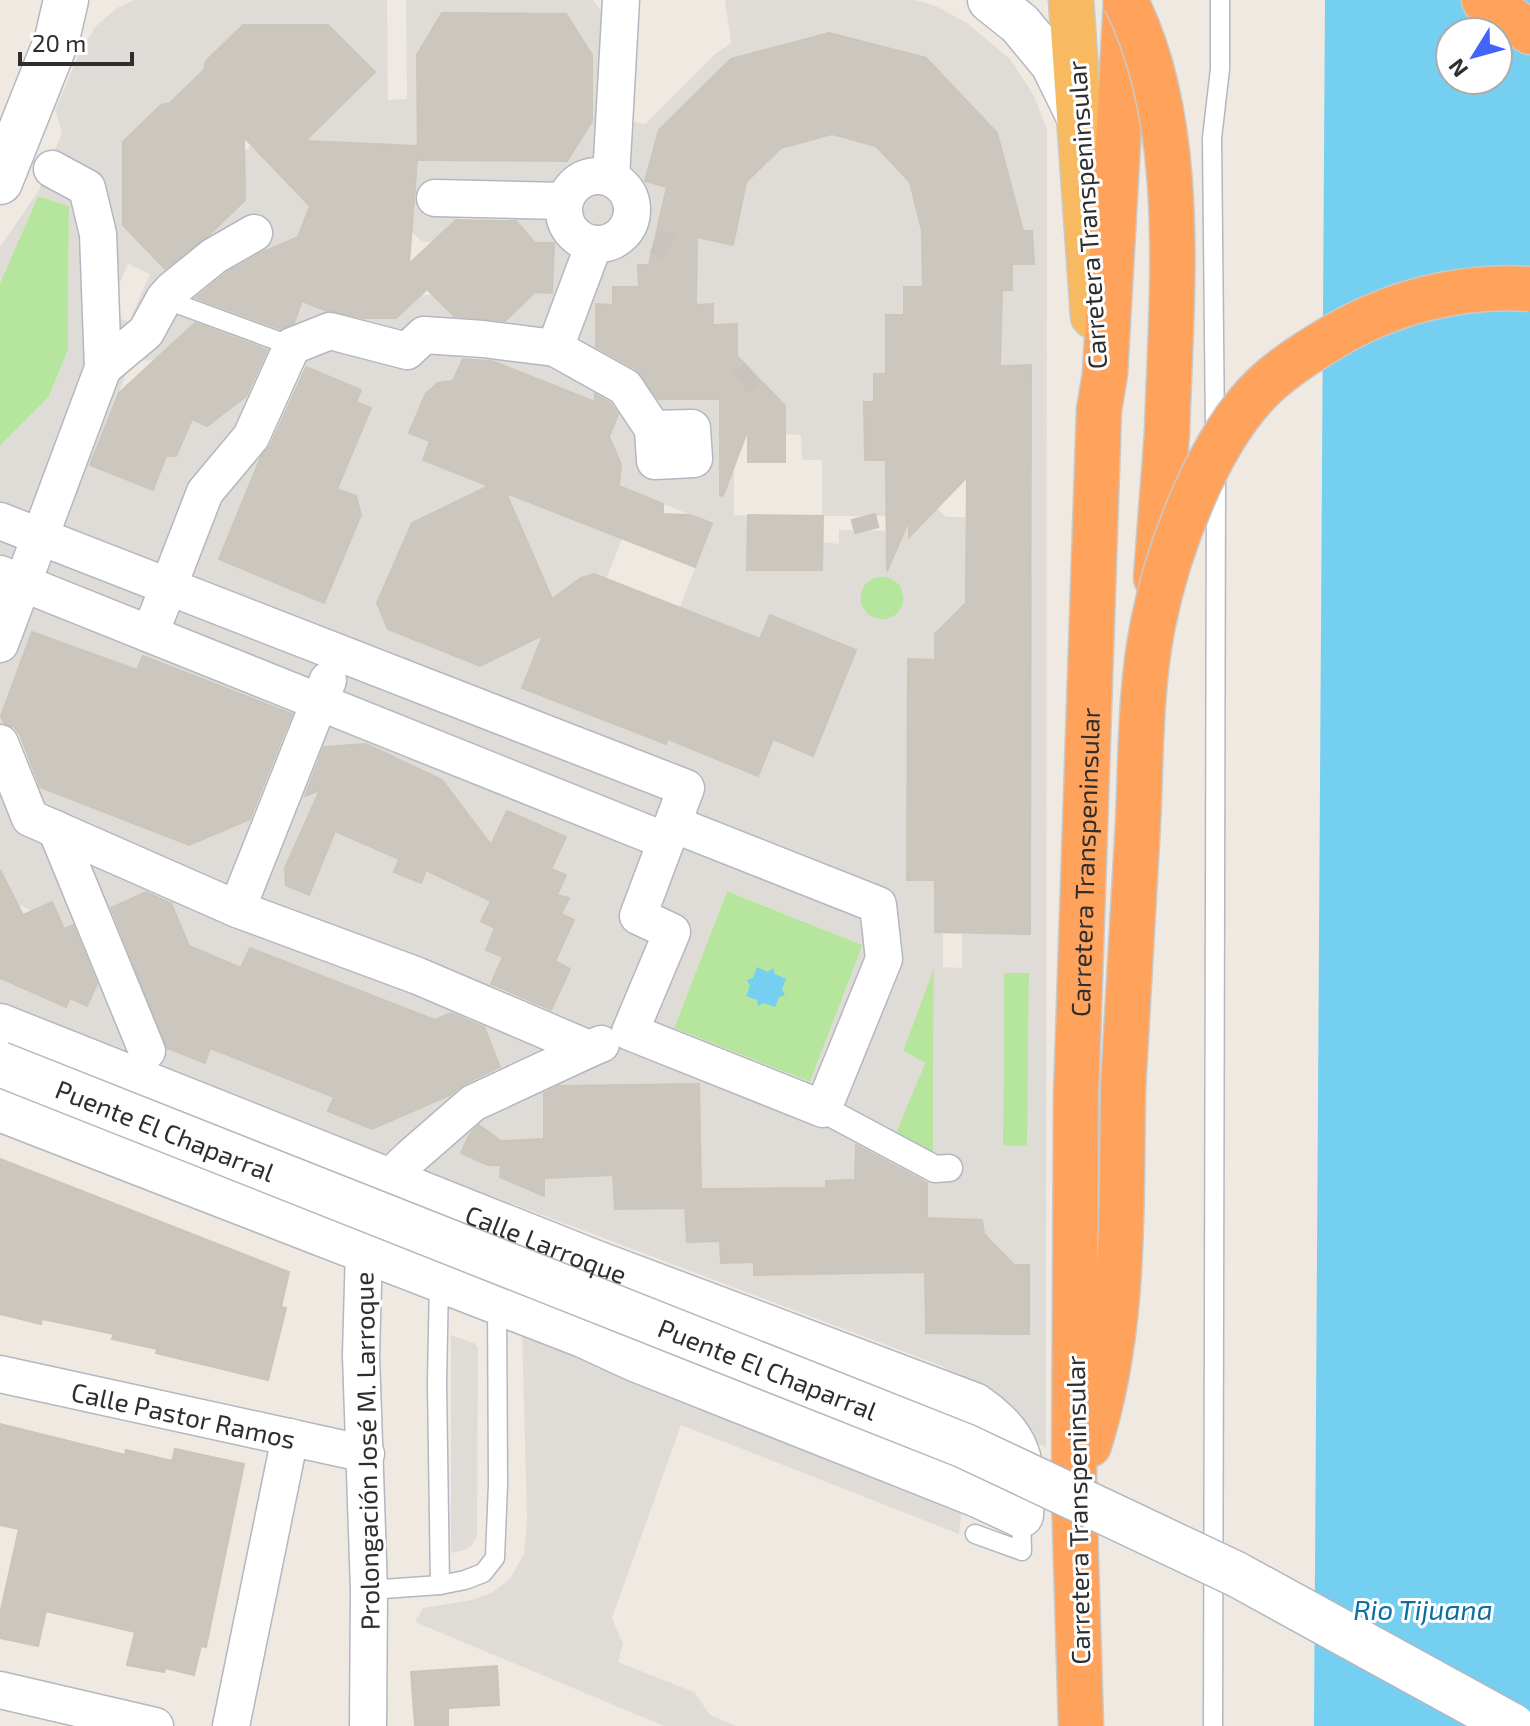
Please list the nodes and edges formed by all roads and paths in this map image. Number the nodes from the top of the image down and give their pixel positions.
1 (66, 0) edge
2 (621, 0) edge
3 (990, 0) edge
4 (1071, 0) edge
5 (1126, 0) edge
6 (1220, 0) edge
7 (1484, 0) edge
8 (1513, 0) edge
9 (1530, 11) edge
10 (1530, 32) edge
11 (1081, 121) junction
12 (52, 169) dead end
13 (611, 178) junction
14 (0, 182) edge
15 (435, 198) dead end
16 (564, 201) junction
17 (254, 233) dead end
18 (594, 244) junction
19 (1530, 289) edge
20 (164, 299) junction
21 (292, 346) junction
22 (555, 348) junction
23 (103, 368) junction
24 (1099, 410) junction
25 (653, 429) dead end
26 (0, 521) edge
27 (40, 537) junction
28 (11, 579) edge
29 (168, 587) junction
30 (1153, 624) junction
31 (150, 634) junction
32 (0, 644) edge
33 (339, 653) junction
34 (320, 702) junction
35 (0, 743) edge
36 (56, 829) junction
37 (670, 833) junction
38 (237, 909) junction
39 (0, 1026) edge
40 (630, 1032) junction
41 (589, 1049) junction
42 (147, 1051) dead end
43 (0, 1064) edge
44 (0, 1109) edge
45 (823, 1109) junction
46 (949, 1168) dead end
47 (388, 1179) junction
48 (496, 1224) junction
49 (364, 1249) junction
50 (439, 1281) junction
51 (497, 1301) junction
52 (0, 1374) edge
53 (290, 1437) junction
54 (366, 1454) junction
55 (1074, 1493) junction
56 (1022, 1533) junction
57 (975, 1534) dead end
58 (440, 1585) junction
59 (369, 1590) junction
60 (0, 1690) edge
61 (155, 1726) edge
62 (231, 1726) edge
63 (368, 1726) edge
64 (1081, 1726) edge
65 (1213, 1726) edge
66 (1513, 1726) edge

1 - 14 street
2 - 13 street
3 - 11 street
4 - 11 highway, Carretera Transpeninsular
5 - 24 highway
5 - 30 highway, bridge
6 - 65 lane
7 - 10 highway
8 - 9 highway
11 - 24 highway, Carretera Transpeninsular
12 - 23 street
13 - 16 street
13 - 18 street
15 - 16 street
16 - 18 street
17 - 20 street
18 - 22 street
19 - 30 highway, bridge
20 - 21 lane
20 - 23 street
21 - 22 street
21 - 29 street
22 - 25 street
23 - 27 street
24 - 55 highway, Carretera Transpeninsular
26 - 27 street
27 - 28 street
27 - 29 street
28 - 31 street
28 - 32 street
29 - 31 street
29 - 33 street
30 - 55 highway, bridge
31 - 34 street
33 - 34 street
33 - 37 street
34 - 37 street
34 - 38 street
35 - 36 street
36 - 38 street
36 - 42 street
37 - 40 street
37 - 45 street
38 - 41 street
39 - 47 street, Calle Larroque
40 - 41 street
40 - 45 street
41 - 47 street
43 - 66 street, Puente El Chaparral, bridge
44 - 49 street
45 - 46 street
47 - 48 street, Calle Larroque
47 - 49 street, Prolongación José M. Larroque
48 - 51 lane
48 - 56 street, Calle Larroque
49 - 50 street
49 - 54 street, Prolongación José M. Larroque
50 - 51 street
50 - 58 lane
51 - 56 street
51 - 58 lane
52 - 53 street, Calle Pastor Ramos
53 - 54 street, Calle Pastor Ramos
53 - 62 street
54 - 59 street, Prolongación José M. Larroque
55 - 64 highway, Carretera Transpeninsular
56 - 57 lane
58 - 59 lane
59 - 63 street, Prolongación José M. Larroque
60 - 61 street

